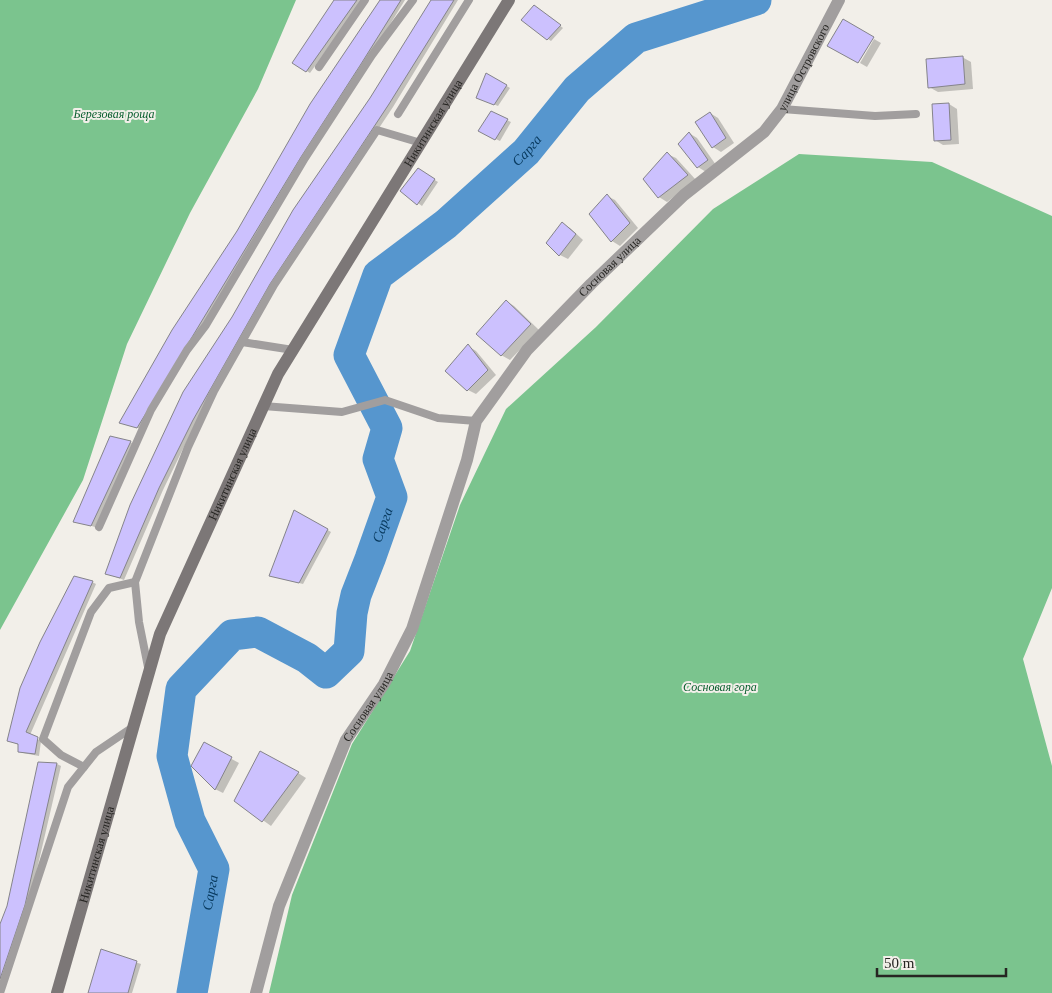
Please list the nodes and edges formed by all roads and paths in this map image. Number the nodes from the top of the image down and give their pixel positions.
1 (365, 0) edge
2 (413, 0) edge
3 (469, 0) edge
4 (508, 0) edge
5 (839, 0) edge
6 (319, 67) dead end
7 (782, 109) junction
8 (398, 114) dead end
9 (916, 114) dead end
10 (764, 132) joint
11 (421, 143) junction
12 (242, 342) junction
13 (293, 350) junction
14 (263, 406) junction
15 (476, 421) junction
16 (100, 527) dead end
17 (135, 582) junction
18 (149, 672) junction
19 (133, 727) junction
20 (84, 767) junction
21 (0, 993) edge
22 (57, 993) edge
23 (256, 993) edge

1 - 6 lane
2 - 16 lane
3 - 8 lane
4 - 11 street, Никитинская улица
5 - 7 street, улица Островского
7 - 9 lane
7 - 10 street, улица Островского
10 - 15 street, Сосновая улица
11 - 12 lane
11 - 13 street, Никитинская улица
12 - 13 lane
12 - 17 lane
13 - 14 street, Никитинская улица
14 - 15 lane
14 - 18 street, Никитинская улица
15 - 23 street, Сосновая улица
17 - 18 lane
17 - 20 lane
18 - 19 street, Никитинская улица
19 - 20 lane
19 - 22 street, Никитинская улица
20 - 21 lane

